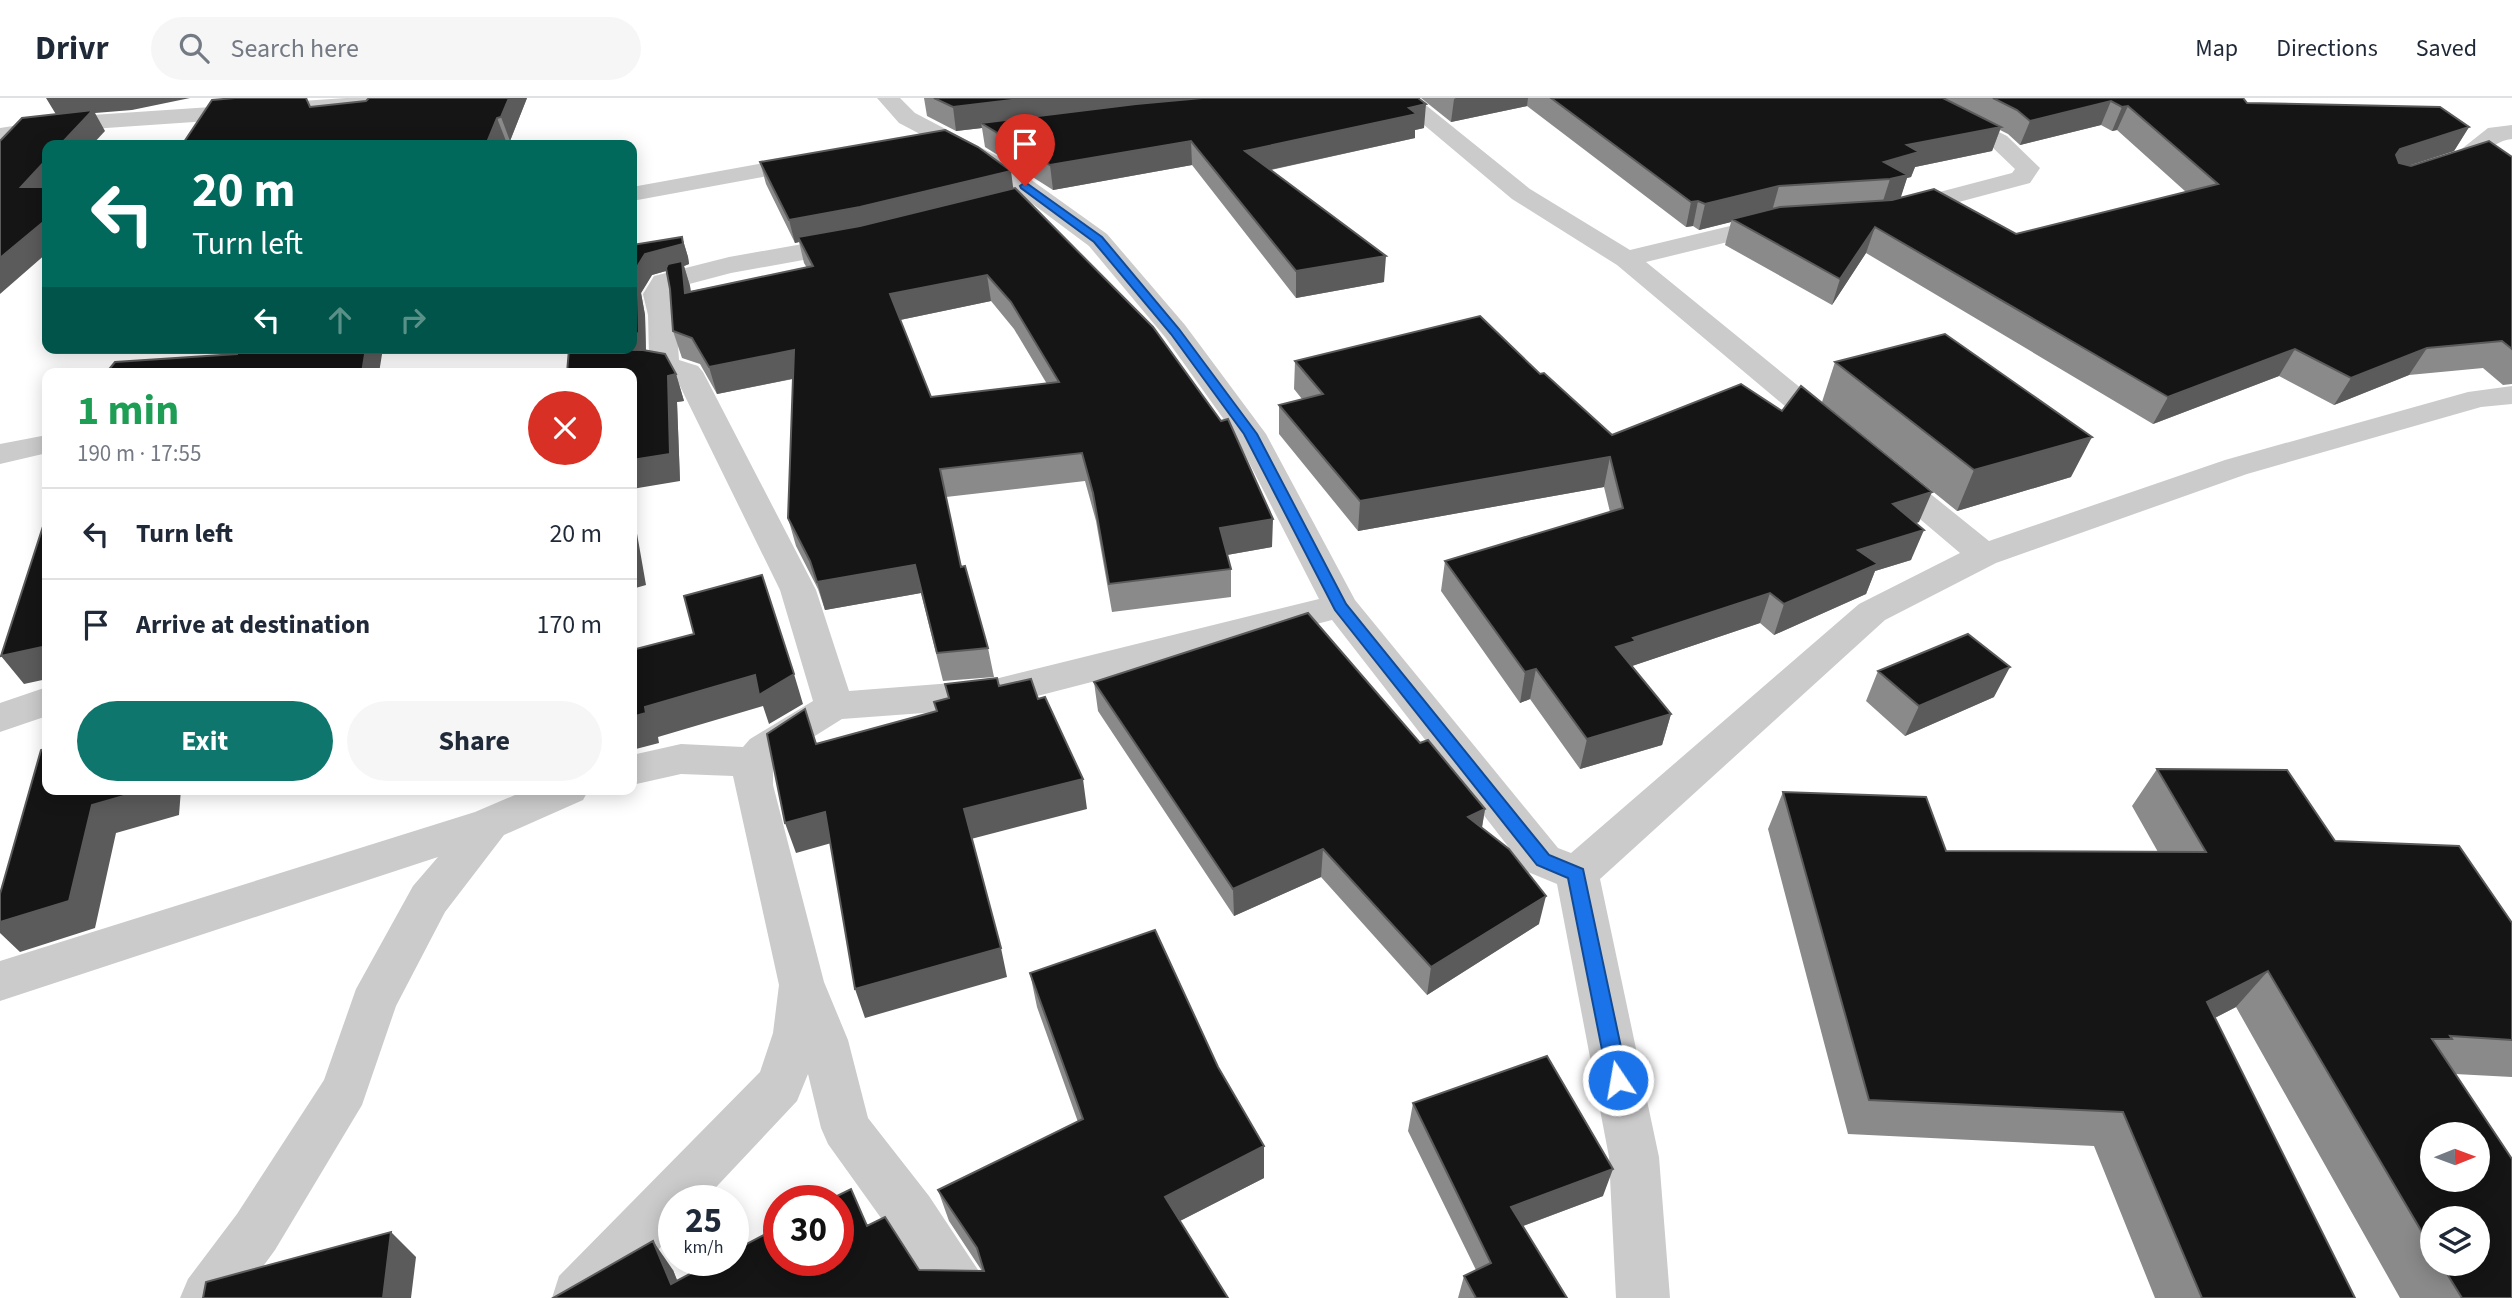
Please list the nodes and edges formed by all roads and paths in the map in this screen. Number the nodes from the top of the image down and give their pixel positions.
1 (446, 98) edge
2 (888, 98) edge
3 (1403, 98) edge
4 (1912, 98) edge
5 (2512, 132) edge
6 (0, 135) edge
7 (989, 137) edge
8 (949, 142) junction
9 (909, 148) edge
10 (842, 157) edge
11 (2409, 176) edge
12 (637, 193) edge
13 (1042, 197) junction
14 (1004, 206) edge
15 (1869, 216) edge
16 (1801, 220) edge
17 (877, 238) edge
18 (1626, 259) junction
19 (664, 364) junction
20 (616, 368) edge
21 (2512, 395) edge
22 (42, 445) edge
23 (0, 454) edge
24 (1984, 555) junction
25 (1340, 606) junction
26 (42, 703) edge
27 (834, 706) junction
28 (0, 718) edge
29 (753, 762) junction
30 (637, 768) edge
31 (545, 795) edge
32 (501, 806) edge
33 (1577, 874) junction
34 (0, 981) edge
35 (802, 982) junction
36 (578, 1295) edge
37 (207, 1298) edge
38 (965, 1298) edge
39 (1643, 1298) edge

1 - 6 street
2 - 8 street
3 - 18 street
4 - 15 street
5 - 11 street
7 - 8 street
8 - 9 street
8 - 13 street
10 - 12 street
13 - 14 street
13 - 25 street
16 - 18 street
17 - 19 street
18 - 24 street
19 - 20 street
19 - 27 street
21 - 24 street
22 - 23 street
24 - 33 street
25 - 27 street
25 - 33 street
26 - 28 street
27 - 29 street
29 - 30 street
29 - 35 street
31 - 32 street
32 - 34 street
32 - 37 street
33 - 39 street
35 - 36 street
35 - 38 street

